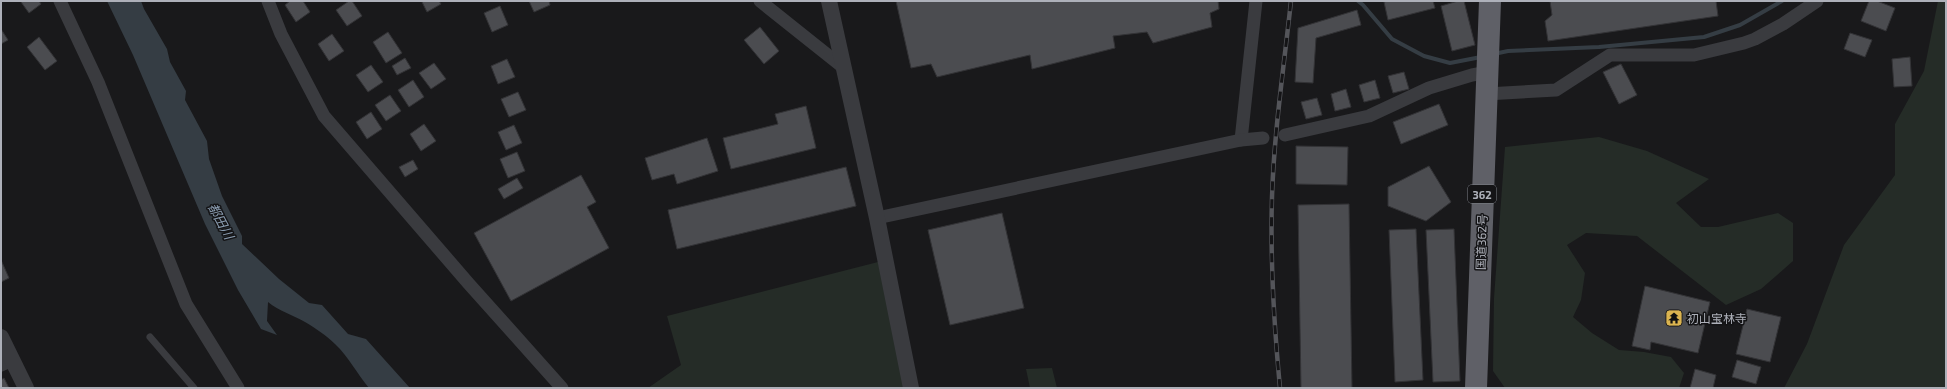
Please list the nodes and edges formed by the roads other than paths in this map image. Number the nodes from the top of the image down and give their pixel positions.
1 (60, 1) edge
2 (268, 1) edge
3 (760, 1) edge
4 (829, 1) edge
5 (1256, 1) edge
6 (1490, 1) edge
7 (1817, 1) edge
8 (844, 68) junction
9 (1488, 72) junction
10 (1486, 94) junction
11 (1285, 135) dead end
12 (1263, 138) dead end
13 (1241, 140) junction
14 (877, 218) junction
15 (1, 337) edge
16 (150, 337) dead end
17 (7, 363) edge
18 (26, 388) edge
19 (194, 388) edge
20 (238, 388) edge
21 (562, 388) edge
22 (911, 388) edge
23 (1476, 388) edge

1 - 20 street
2 - 21 street
3 - 8 street
4 - 8 street
5 - 13 street
6 - 9 highway, 国道362号 / 362
7 - 10 street
8 - 14 street
9 - 10 highway, 国道362号 / 362
9 - 11 street
10 - 23 highway, 国道362号 / 362
12 - 13 street
13 - 14 street
14 - 22 street
15 - 17 street
16 - 19 lane
17 - 18 street

